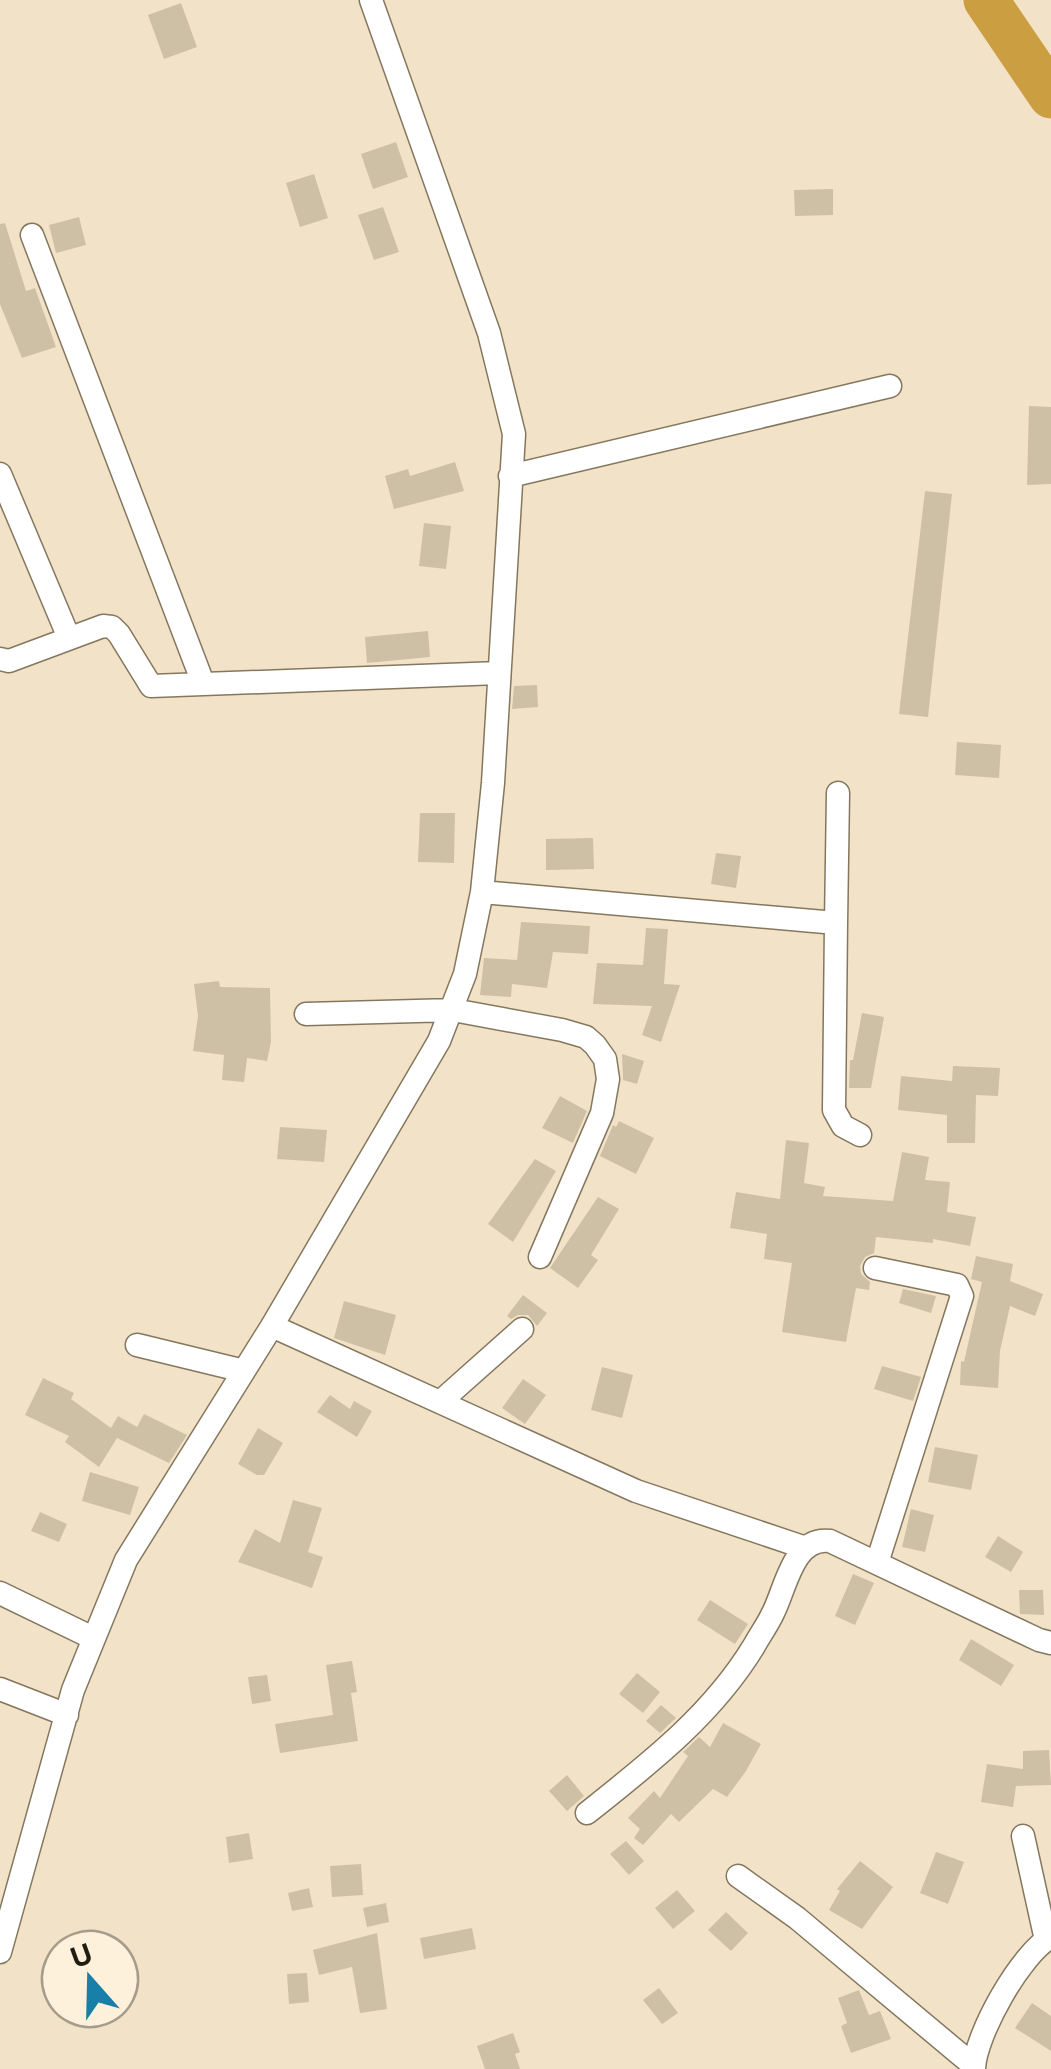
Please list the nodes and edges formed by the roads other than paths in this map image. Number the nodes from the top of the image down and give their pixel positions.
1 (371, 0) edge
2 (32, 234) dead end
3 (890, 386) dead end
4 (0, 474) edge
5 (510, 476) junction
6 (69, 638) junction
7 (0, 659) edge
8 (499, 672) junction
9 (203, 683) junction
10 (838, 793) dead end
11 (482, 892) junction
12 (836, 923) junction
13 (453, 1010) junction
14 (306, 1014) dead end
15 (860, 1135) dead end
16 (540, 1258) dead end
17 (875, 1268) dead end
18 (272, 1326) junction
19 (522, 1329) dead end
20 (137, 1345) dead end
21 (244, 1372) junction
22 (440, 1402) junction
23 (806, 1548) junction
24 (877, 1564) junction
25 (0, 1593) edge
26 (93, 1638) junction
27 (1051, 1642) edge
28 (0, 1690) edge
29 (67, 1715) junction
30 (587, 1813) dead end
31 (1024, 1836) dead end
32 (738, 1876) dead end
33 (8, 1895) edge
34 (1048, 1938) edge
35 (0, 1952) edge
36 (974, 2068) edge

1 - 5 street
2 - 9 street
3 - 5 street
4 - 6 street
5 - 8 street
6 - 7 street
6 - 9 street
8 - 9 street
8 - 11 street
10 - 12 street
11 - 12 street
11 - 13 street
12 - 15 street
13 - 14 street
13 - 16 street
13 - 18 street
17 - 24 street
18 - 21 street
18 - 22 street
19 - 22 street
20 - 21 street
21 - 26 street
22 - 23 street
23 - 24 street
23 - 30 street
24 - 27 street
25 - 26 street
26 - 29 street
28 - 29 street
29 - 33 street
31 - 34 street
32 - 36 street
33 - 35 street
34 - 36 street

